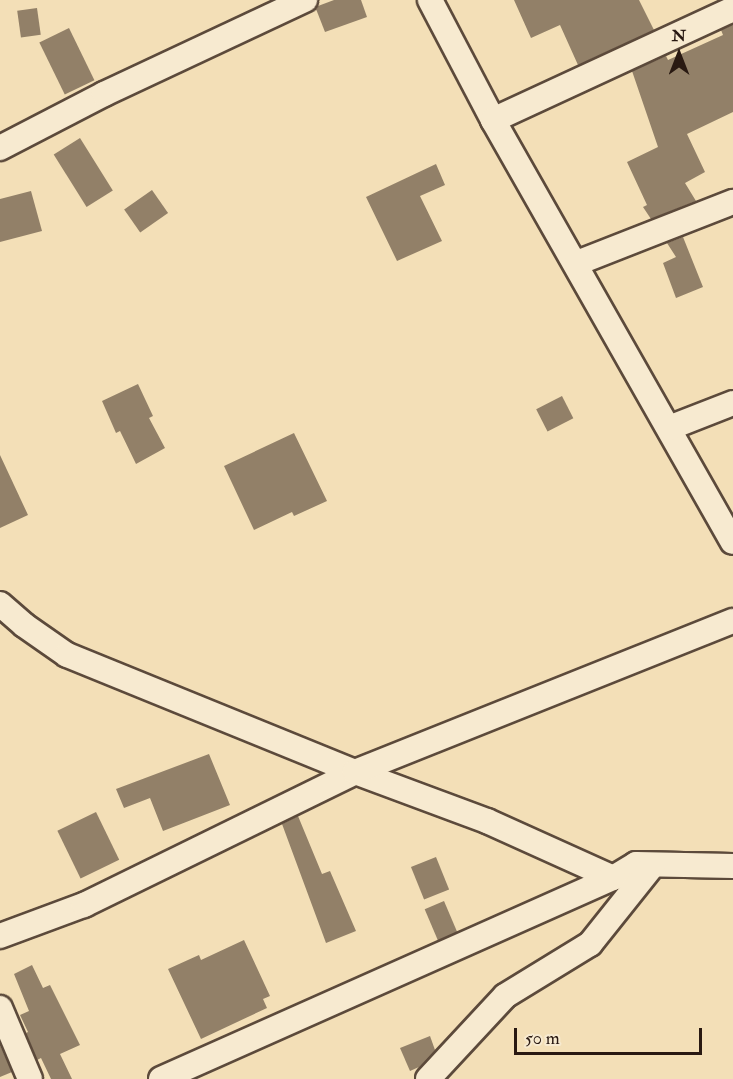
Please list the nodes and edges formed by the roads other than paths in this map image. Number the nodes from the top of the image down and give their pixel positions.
1 (305, 0) edge
2 (430, 0) edge
3 (733, 9) edge
4 (493, 120) junction
5 (0, 148) edge
6 (733, 202) edge
7 (577, 263) junction
8 (733, 403) edge
9 (669, 429) junction
10 (733, 542) edge
11 (0, 603) edge
12 (733, 621) edge
13 (355, 772) junction
14 (653, 865) junction
15 (733, 866) edge
16 (613, 878) junction
17 (0, 936) edge
18 (0, 1008) edge
19 (30, 1079) edge
20 (161, 1079) edge
21 (428, 1079) edge

1 - 5 street
2 - 4 street
3 - 4 street
4 - 7 street
6 - 7 street
7 - 9 street
8 - 9 street
9 - 10 street
11 - 13 street
12 - 13 street
13 - 16 street
13 - 17 street
14 - 15 street
14 - 16 street
14 - 21 street
16 - 20 street
18 - 19 street

